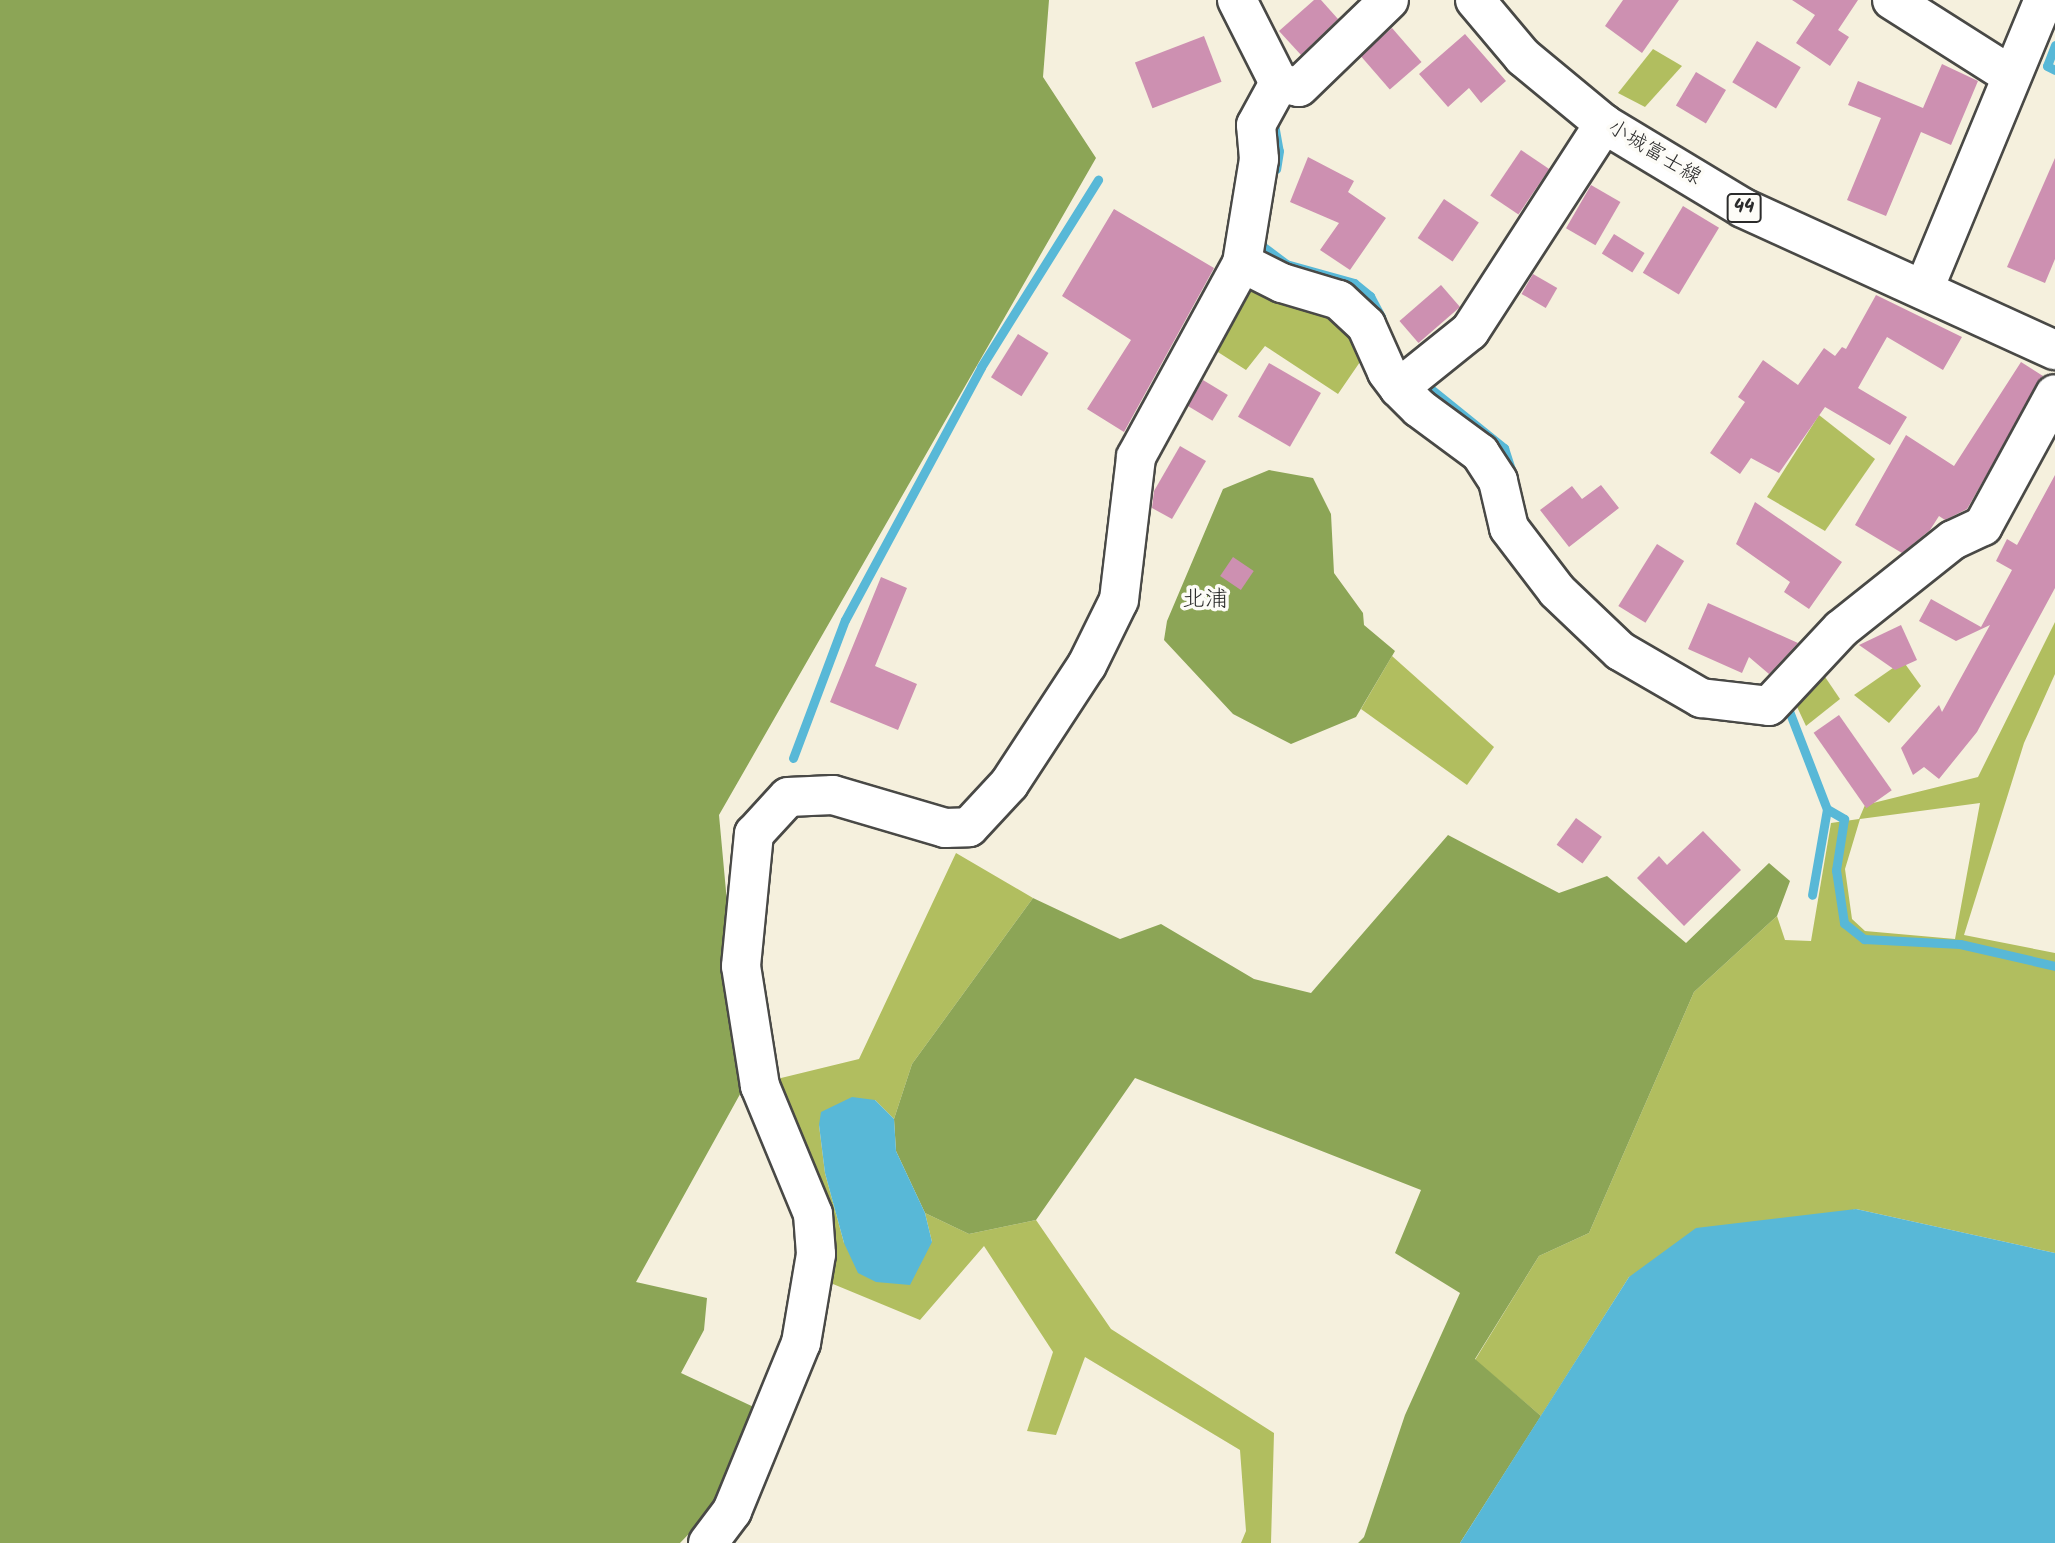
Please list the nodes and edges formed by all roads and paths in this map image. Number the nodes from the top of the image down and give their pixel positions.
1 (1237, 0) edge
2 (1389, 0) edge
3 (1475, 0) edge
4 (1892, 0) edge
5 (2044, 0) edge
6 (2010, 75) junction
7 (1279, 83) junction
8 (1604, 124) junction
9 (1242, 263) junction
10 (1924, 289) junction
11 (2055, 350) edge
12 (1413, 378) junction
13 (2055, 394) edge
14 (708, 1543) edge

1 - 7 street
2 - 7 street
3 - 8 street, 小城富士線 / 44
4 - 6 street
5 - 6 street
6 - 10 street
7 - 9 street
8 - 10 street, 小城富士線 / 44
8 - 12 street
9 - 12 street
9 - 14 street
10 - 11 street, 小城富士線 / 44
12 - 13 street

